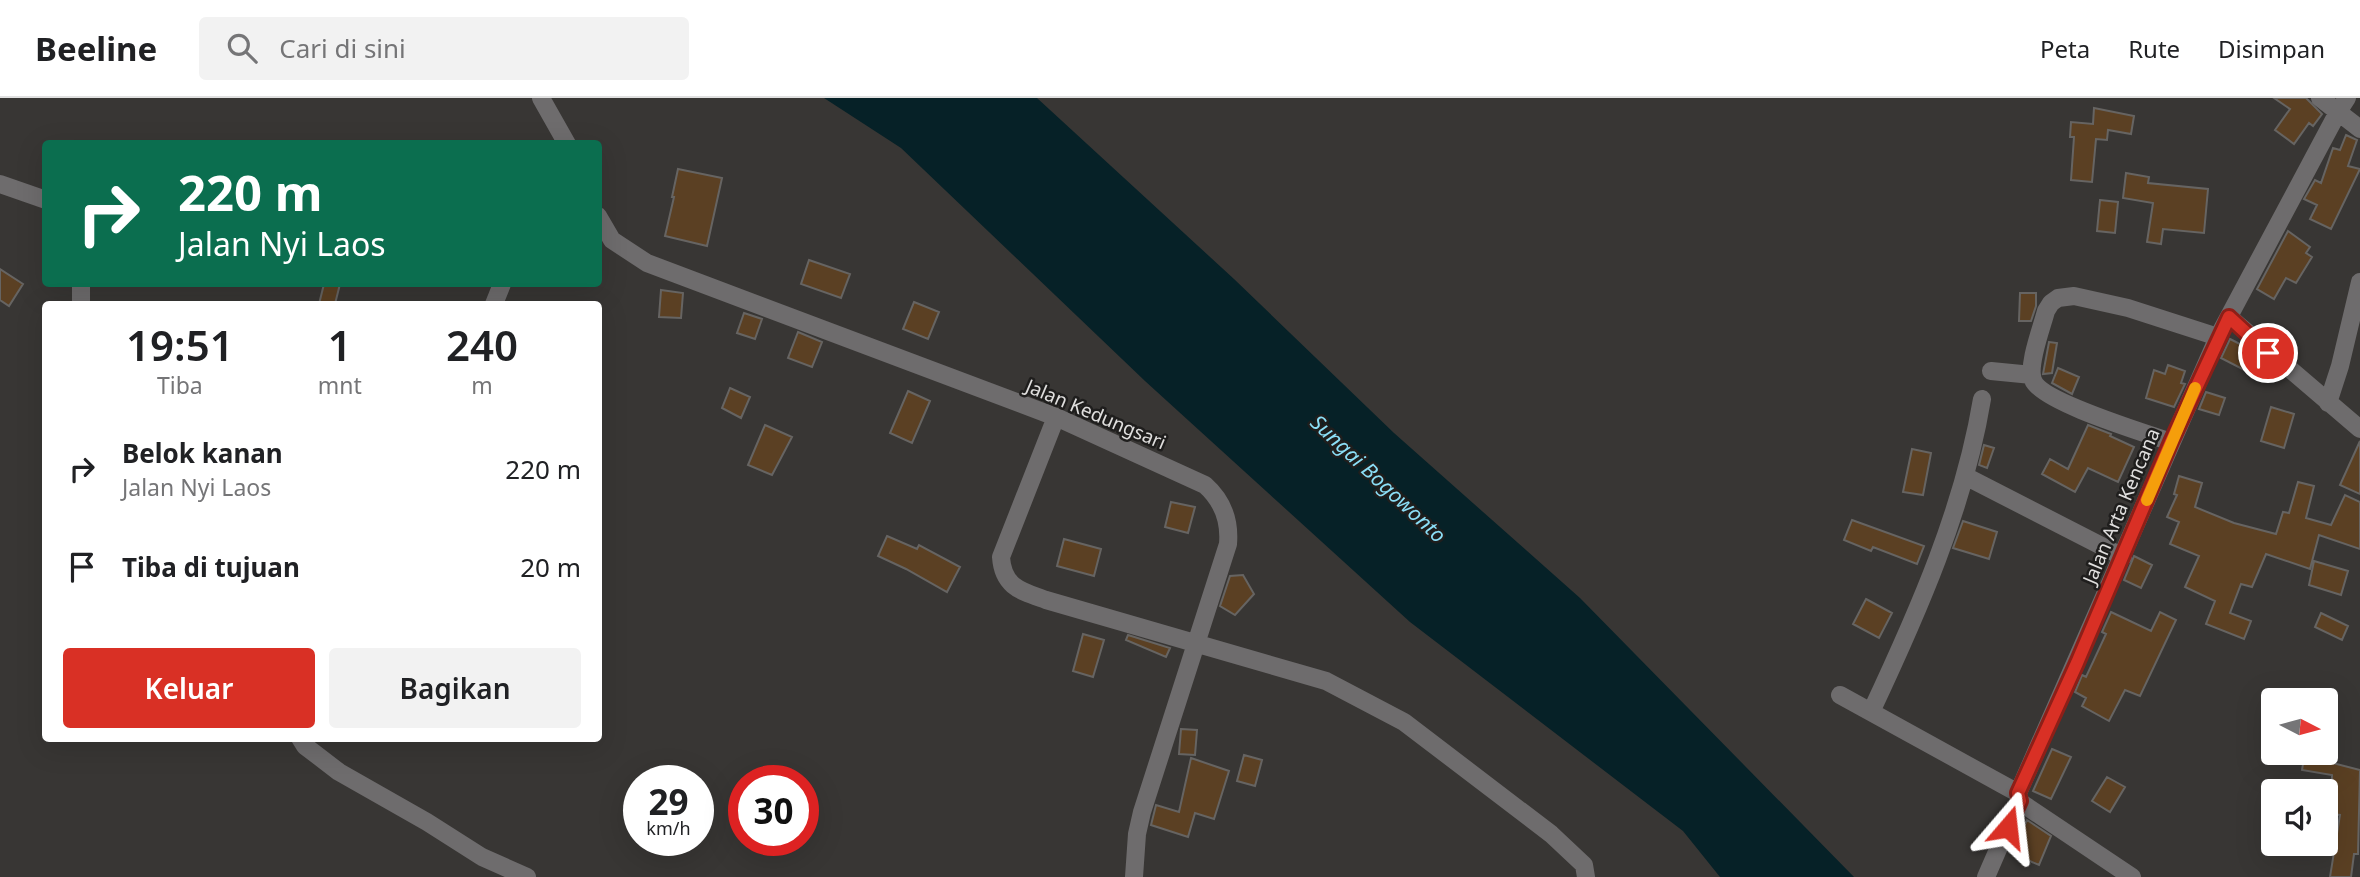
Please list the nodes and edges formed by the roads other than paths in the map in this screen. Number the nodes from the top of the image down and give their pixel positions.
1 (541, 98) edge
2 (2320, 98) edge
3 (2342, 105) edge
4 (2360, 129) edge
5 (565, 140) edge
6 (0, 184) edge
7 (42, 199) edge
8 (602, 223) edge
9 (2360, 282) edge
10 (2229, 317) junction
11 (2218, 337) junction
12 (1991, 371) dead end
13 (2032, 375) junction
14 (1982, 400) dead end
15 (2328, 403) junction
16 (1056, 417) junction
17 (2360, 429) edge
18 (2171, 442) junction
19 (1965, 476) junction
20 (2123, 557) junction
21 (1197, 642) junction
22 (1840, 695) dead end
23 (1871, 712) junction
24 (302, 742) edge
25 (2019, 797) junction
26 (527, 877) edge
27 (1134, 877) edge
28 (1586, 877) edge
29 (1986, 877) edge
30 (2132, 877) edge

1 - 5 street
2 - 3 street
3 - 4 street
3 - 10 street, Jalan Arta Kencana
6 - 7 street
8 - 16 street, Jalan Kedungsari
9 - 15 street
10 - 11 street, Jalan Arta Kencana
10 - 15 street
11 - 13 street
11 - 18 street, Jalan Arta Kencana
12 - 13 street
13 - 18 street
14 - 19 street
15 - 17 street
16 - 21 street, Jalan Kedungsari
16 - 21 street
18 - 20 street, Jalan Arta Kencana
19 - 20 street
19 - 23 street
20 - 25 street, Jalan Arta Kencana
21 - 27 street, Jalan Kedungsari
21 - 28 street
22 - 23 street
23 - 25 street
24 - 26 street
25 - 29 street, Jalan Arta Kencana
25 - 30 street

